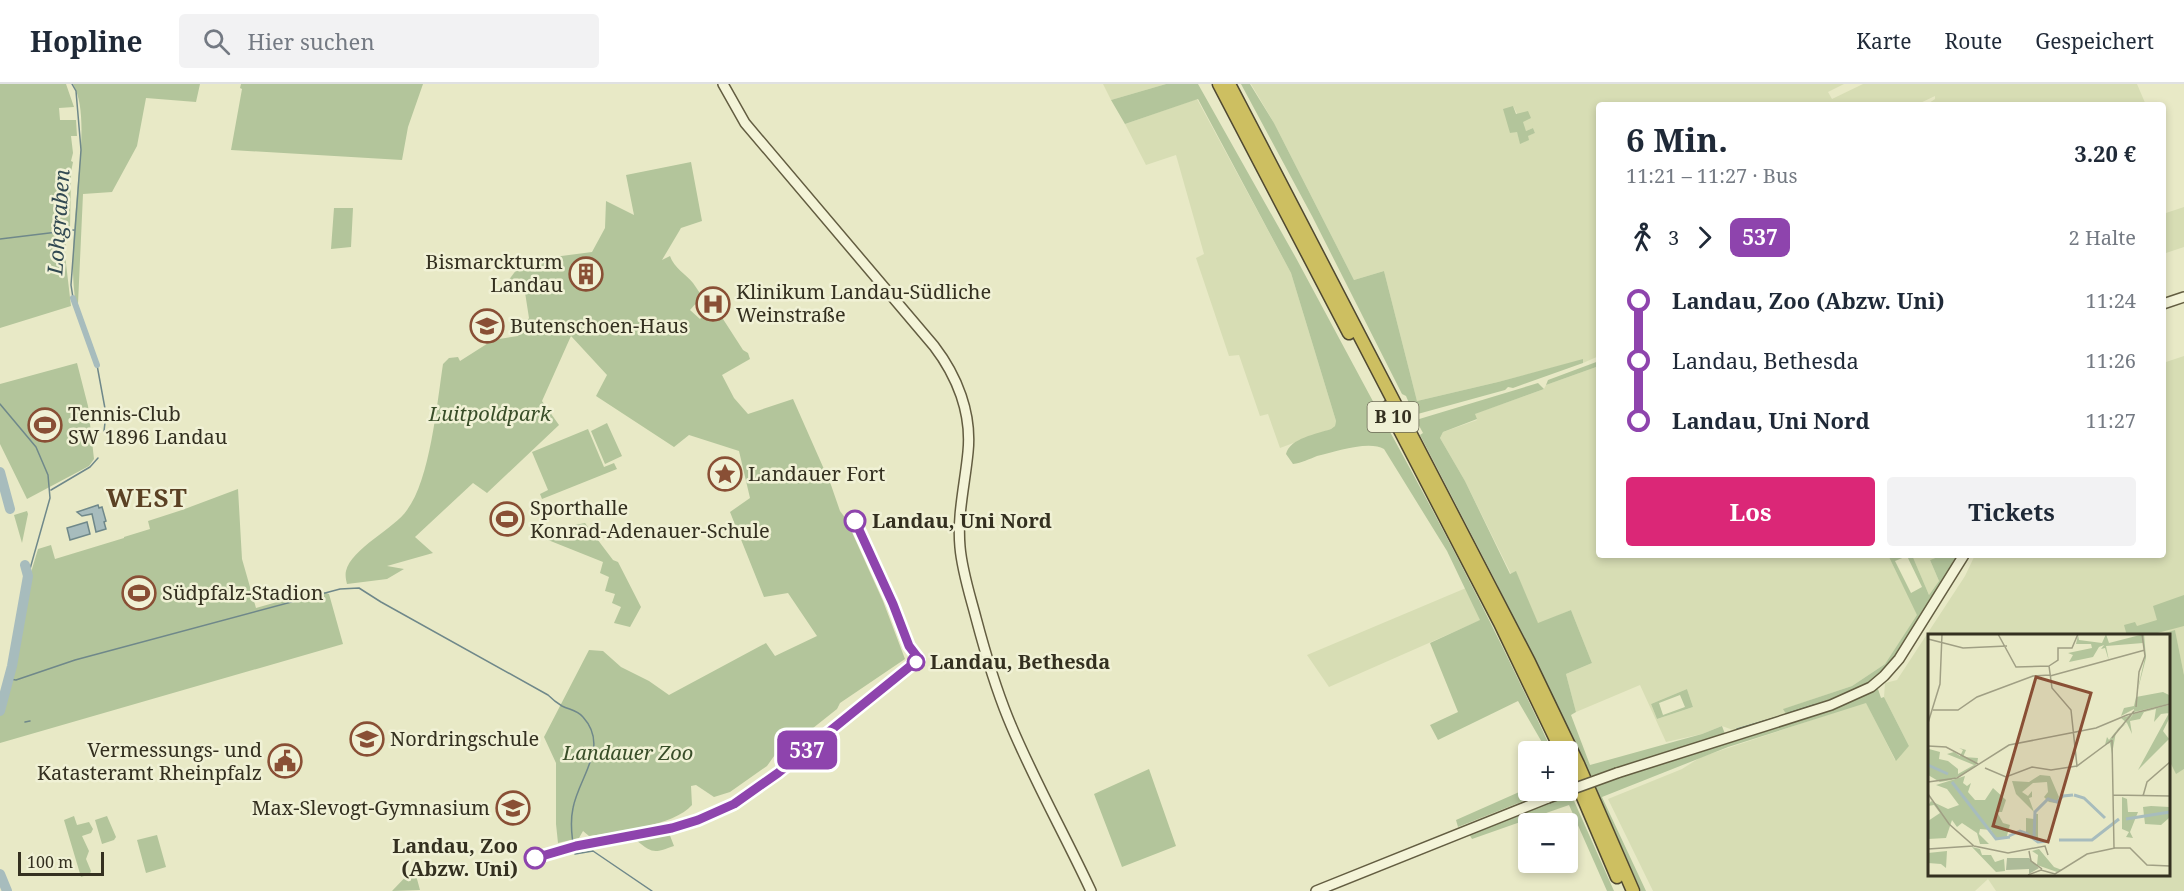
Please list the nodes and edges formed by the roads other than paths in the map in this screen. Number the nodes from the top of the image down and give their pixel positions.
1 (723, 84) edge
2 (1219, 84) edge
3 (1229, 84) edge
4 (2184, 297) edge
5 (2166, 303) edge
6 (1962, 558) edge
7 (1557, 741) edge
8 (1578, 785) edge
9 (1091, 891) edge
10 (1316, 891) edge
11 (1623, 891) edge
12 (1633, 891) edge

1 - 9 street
2 - 7 highway, B 10
3 - 12 highway, B 10
4 - 5 street
6 - 10 street, bridge
8 - 11 highway

